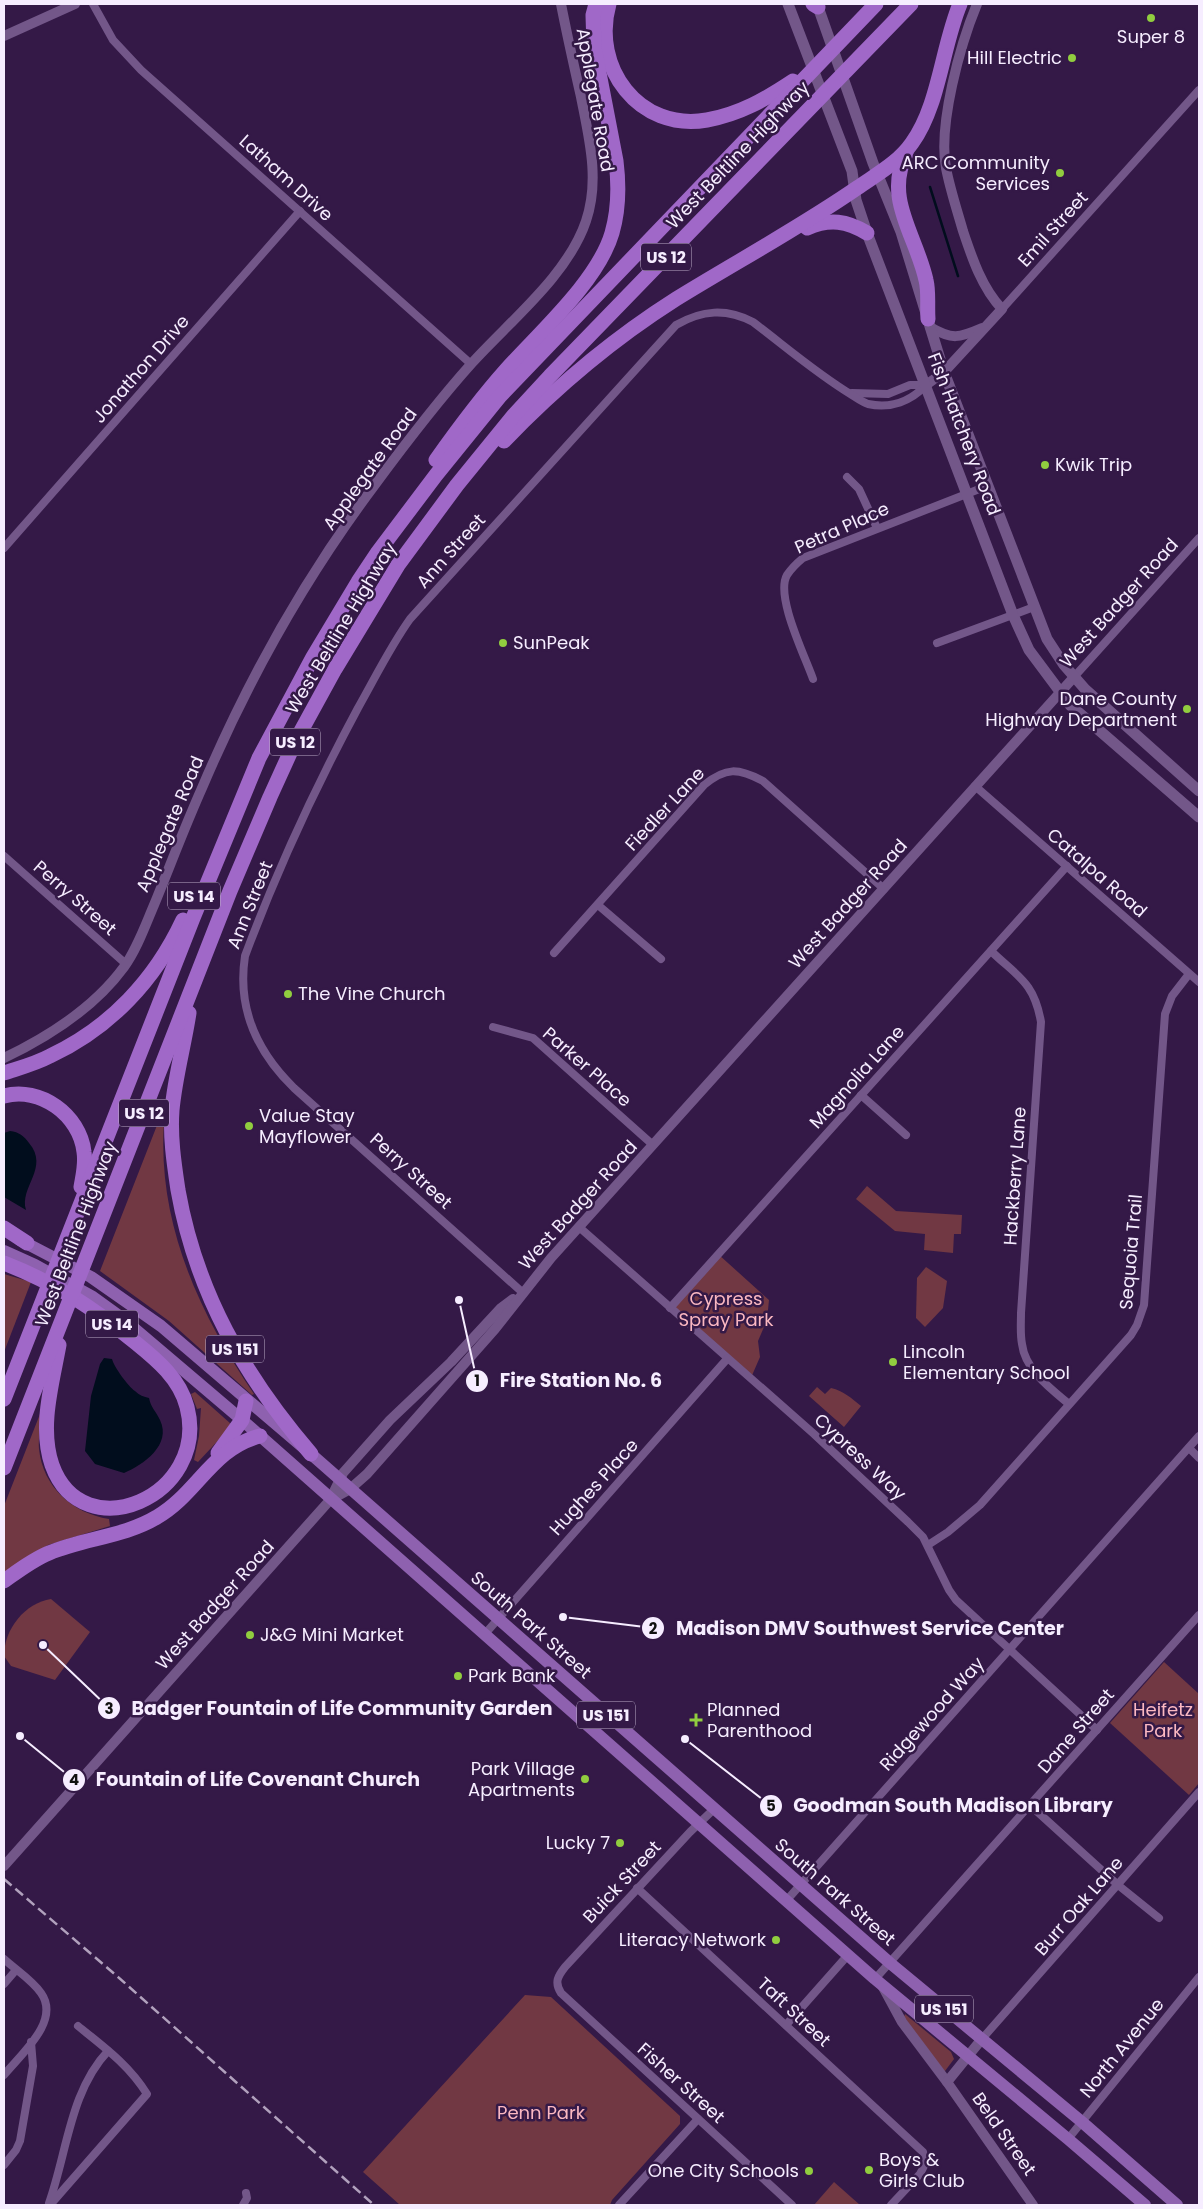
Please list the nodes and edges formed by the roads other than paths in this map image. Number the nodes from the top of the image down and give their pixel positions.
1 (75, 4) edge
2 (93, 4) edge
3 (561, 4) edge
4 (596, 4) edge
5 (609, 4) edge
6 (788, 4) edge
7 (876, 4) edge
8 (911, 4) edge
9 (960, 4) edge
10 (976, 4) edge
11 (817, 6) edge
12 (4, 36) edge
13 (813, 69) junction
14 (1199, 90) edge
15 (912, 143) junction
16 (878, 174) junction
17 (855, 190) junction
18 (300, 211) junction
19 (868, 233) junction
20 (730, 267) junction
21 (1002, 309) junction
22 (929, 323) junction
23 (986, 327) junction
24 (471, 364) junction
25 (944, 372) junction
26 (926, 385) junction
27 (850, 393) junction
28 (847, 477) dead end
29 (987, 486) junction
30 (968, 493) junction
31 (431, 519) junction
32 (877, 528) junction
33 (1199, 538) edge
34 (4, 548) edge
35 (378, 552) junction
36 (1034, 607) junction
37 (1013, 615) junction
38 (937, 643) dead end
39 (1074, 677) junction
40 (813, 679) dead end
41 (1060, 692) junction
42 (259, 758) junction
43 (975, 786) junction
44 (1199, 791) edge
45 (1199, 817) edge
46 (4, 856) edge
47 (1067, 866) junction
48 (884, 889) junction
49 (598, 905) junction
50 (991, 951) junction
51 (554, 953) dead end
52 (661, 960) dead end
53 (126, 964) junction
54 (1189, 974) junction
55 (1199, 982) edge
56 (194, 984) junction
57 (250, 1021) joint
58 (493, 1028) dead end
59 (4, 1058) edge
60 (4, 1073) edge
61 (4, 1096) edge
62 (862, 1096) junction
63 (906, 1135) dead end
64 (653, 1145) junction
65 (80, 1206) junction
66 (580, 1227) junction
67 (4, 1228) edge
68 (4, 1233) edge
69 (27, 1244) junction
70 (4, 1251) edge
71 (4, 1263) edge
72 (522, 1292) junction
73 (670, 1308) junction
74 (64, 1314) junction
75 (727, 1360) junction
76 (4, 1399) edge
77 (246, 1401) junction
78 (1069, 1404) junction
79 (242, 1420) junction
80 (260, 1436) junction
81 (1199, 1436) edge
82 (1189, 1448) junction
83 (311, 1454) junction
84 (1199, 1458) edge
85 (209, 1467) junction
86 (4, 1468) edge
87 (339, 1479) junction
88 (350, 1489) junction
89 (330, 1500) junction
90 (928, 1545) junction
91 (4, 1581) edge
92 (1199, 1615) edge
93 (498, 1620) junction
94 (484, 1635) junction
95 (1009, 1650) junction
96 (1097, 1730) junction
97 (1199, 1792) edge
98 (1030, 1806) junction
99 (714, 1809) junction
100 (700, 1824) junction
101 (4, 1866) edge
102 (800, 1885) junction
103 (1118, 1885) junction
104 (637, 1888) junction
105 (786, 1901) junction
106 (1159, 1918) dead end
107 (848, 1956) junction
108 (4, 1959) edge
109 (890, 1963) junction
110 (16, 1970) junction
111 (1199, 1977) edge
112 (557, 1979) joint
113 (878, 1982) junction
114 (4, 1984) edge
115 (786, 2025) junction
116 (78, 2026) dead end
117 (981, 2040) junction
118 (31, 2042) junction
119 (108, 2051) junction
120 (968, 2056) junction
121 (4, 2075) edge
122 (947, 2082) junction
123 (698, 2119) junction
124 (1082, 2122) junction
125 (1068, 2139) junction
126 (4, 2165) edge
127 (246, 2193) dead end
128 (49, 2205) edge
129 (243, 2205) edge
130 (619, 2205) edge
131 (792, 2205) edge
132 (891, 2205) edge
133 (1033, 2205) edge
134 (1145, 2205) edge
135 (1177, 2205) edge

1 - 12 street
2 - 18 street, Latham Drive
3 - 24 street, Applegate Road
4 - 35 highway
5 - 13 highway
6 - 17 main road, Fish Hatchery Road
7 - 13 highway, West Beltline Highway / US 12
8 - 31 highway, West Beltline Highway / US 12
9 - 15 highway
10 - 21 street
11 - 16 main road, Fish Hatchery Road
13 - 35 highway, West Beltline Highway / US 12
14 - 21 street, Emil Street
15 - 16 highway
15 - 22 highway
16 - 17 highway
16 - 22 main road, Fish Hatchery Road
17 - 19 main road, Fish Hatchery Road
17 - 20 highway
18 - 24 street, Latham Drive
18 - 34 street, Jonathon Drive
19 - 20 highway
19 - 26 main road, Fish Hatchery Road
20 - 31 highway
21 - 23 street, Emil Street
22 - 23 street
22 - 25 main road, Fish Hatchery Road
23 - 25 street, Emil Street
24 - 53 street, Applegate Road
25 - 26 street, Emil Street
25 - 29 main road, Fish Hatchery Road
26 - 27 street, Ann Street
26 - 27 street, Ann Street
26 - 30 main road, Fish Hatchery Road
27 - 57 street, Ann Street
28 - 32 street
29 - 30 street, Petra Place
29 - 36 main road, Fish Hatchery Road
30 - 32 street, Petra Place
30 - 37 main road, Fish Hatchery Road
31 - 56 highway, West Beltline Highway / US 12
32 - 40 street, Petra Place
33 - 39 street, West Badger Road
35 - 42 highway, West Beltline Highway / US 12
36 - 37 street
36 - 39 main road, Fish Hatchery Road
37 - 38 street
37 - 41 main road, Fish Hatchery Road
39 - 41 street, West Badger Road
39 - 44 main road, Fish Hatchery Road
41 - 43 street, West Badger Road
41 - 45 main road, Fish Hatchery Road
42 - 60 highway, US 14
42 - 65 highway, West Beltline Highway / US 12
43 - 47 street, Catalpa Road
43 - 48 street, West Badger Road
46 - 53 street, Perry Street
47 - 50 street, Magnolia Lane
47 - 54 street, Catalpa Road
48 - 49 street, Fiedler Lane
48 - 64 street, West Badger Road
49 - 51 street, Fiedler Lane
49 - 52 street
50 - 62 street, Magnolia Lane
50 - 78 street, Hackberry Lane
53 - 59 street, Applegate Road
54 - 55 street, Catalpa Road
54 - 78 street, Sequoia Trail
56 - 74 highway, West Beltline Highway / US 12
56 - 83 highway, US 151
57 - 72 street, Perry Street
58 - 64 street, Parker Place
61 - 65 highway
62 - 63 street
62 - 73 street, Magnolia Lane
64 - 66 street, West Badger Road
65 - 76 highway, West Beltline Highway / US 12
66 - 72 street, West Badger Road
66 - 73 street, Cypress Way
67 - 69 highway
68 - 69 main road, South Park Street / US 14
69 - 77 main road, South Park Street / US 14
70 - 79 main road, US 151
71 - 74 highway, US 14
72 - 87 street, West Badger Road
72 - 88 street, West Badger Road
73 - 75 street, Cypress Way
74 - 86 highway, West Beltline Highway / US 12
75 - 90 street, Cypress Way
75 - 93 street, Hughes Place
77 - 79 highway
77 - 83 main road, South Park Street / US 14
78 - 90 street, Sequoia Trail
79 - 80 main road, US 151
79 - 85 highway
80 - 85 highway
80 - 89 main road, US 151
81 - 82 street, Ridgewood Way
82 - 84 street
82 - 95 street, Ridgewood Way
83 - 87 main road, South Park Street / US 151
85 - 91 highway
87 - 88 main road, South Park Street / US 151
87 - 89 street, West Badger Road
88 - 89 street, West Badger Road
88 - 93 main road, South Park Street / US 151
89 - 94 main road, US 151
89 - 101 street, West Badger Road
90 - 95 street, Cypress Way
92 - 96 street, Dane Street
93 - 94 street, Hughes Place
93 - 99 main road, South Park Street / US 151
94 - 100 main road, US 151
95 - 96 street, Cypress Way
95 - 102 street, Ridgewood Way
96 - 98 street, Dane Street
97 - 103 street, Burr Oak Lane
98 - 103 street
98 - 109 street, Dane Street
99 - 100 street, Buick Street
99 - 102 main road, South Park Street / US 151
100 - 104 street, Buick Street
100 - 105 main road, US 151
102 - 105 street, Ridgewood Way
102 - 109 main road, South Park Street / US 151
103 - 106 street
103 - 117 street, Burr Oak Lane
104 - 112 street, Buick Street
104 - 115 street, Taft Street
105 - 107 main road, US 151
107 - 113 main road, US 151
107 - 115 street
108 - 110 street
109 - 113 street, Dane Street
109 - 117 main road, South Park Street / US 151
110 - 114 street
110 - 118 street
111 - 124 street, North Avenue
112 - 123 street, Fisher Street
113 - 120 main road, US 151
113 - 122 street, Beld Street
115 - 132 street, Taft Street
116 - 119 street
117 - 120 street
117 - 124 main road, South Park Street / US 151
118 - 121 street
118 - 126 street
119 - 128 street
119 - 128 street
120 - 122 street
120 - 125 main road, US 151
122 - 133 street, Beld Street
123 - 130 street
123 - 131 street, Fisher Street
124 - 125 street, North Avenue
124 - 135 main road, South Park Street / US 151
125 - 134 main road, US 151
127 - 129 street

